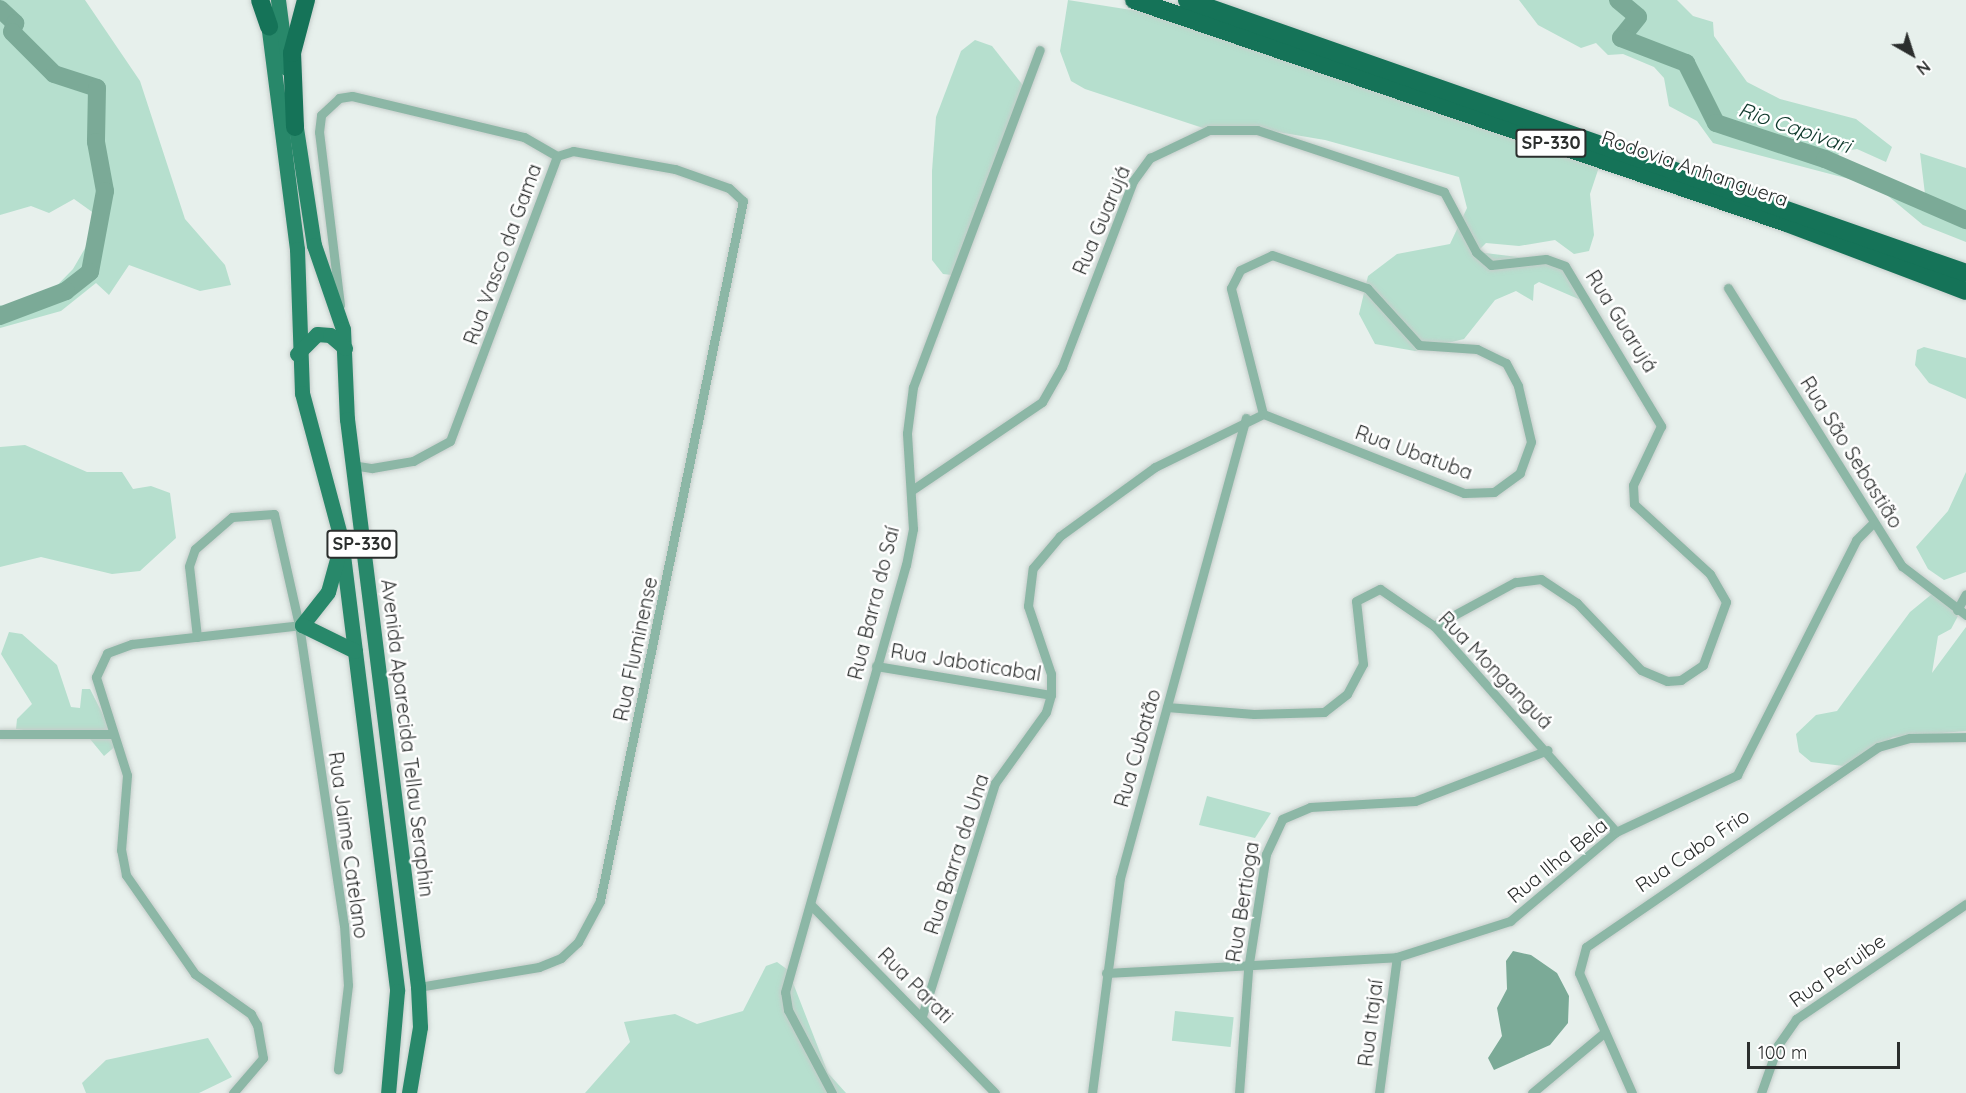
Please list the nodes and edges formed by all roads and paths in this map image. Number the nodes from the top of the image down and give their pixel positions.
1 (261, 0) edge
2 (265, 0) edge
3 (278, 0) edge
4 (306, 0) edge
5 (1134, 0) edge
6 (1187, 0) edge
7 (269, 26) junction
8 (1040, 50) dead end
9 (295, 127) junction
10 (557, 156) junction
11 (737, 193) joint
12 (1966, 273) edge
13 (1728, 288) dead end
14 (1966, 291) edge
15 (343, 328) junction
16 (345, 348) junction
17 (297, 354) junction
18 (1263, 414) junction
19 (1246, 418) junction
20 (352, 465) junction
21 (912, 490) junction
22 (1874, 522) junction
23 (341, 539) junction
24 (1966, 594) edge
25 (1957, 610) junction
26 (1966, 615) edge
27 (300, 625) junction
28 (1434, 626) junction
29 (197, 637) junction
30 (355, 651) junction
31 (876, 666) junction
32 (1051, 694) junction
33 (1167, 707) junction
34 (0, 734) edge
35 (113, 734) junction
36 (1966, 737) edge
37 (1548, 750) junction
38 (1616, 832) junction
39 (1966, 904) edge
40 (811, 905) junction
41 (1397, 957) junction
42 (1248, 969) junction
43 (1106, 973) junction
44 (418, 987) junction
45 (922, 1016) junction
46 (1605, 1032) junction
47 (338, 1069) dead end
48 (233, 1093) edge
49 (388, 1093) edge
50 (409, 1093) edge
51 (832, 1093) edge
52 (995, 1093) edge
53 (1092, 1093) edge
54 (1239, 1093) edge
55 (1379, 1093) edge
56 (1532, 1093) edge
57 (1632, 1093) edge
58 (1761, 1093) edge

1 - 7 highway
2 - 7 main road, Avenida Aparecida Tellau Seraphin / SP-330
3 - 9 main road, Avenida Aparecida Tellau Seraphin / SP-330
4 - 9 highway
5 - 14 highway, Rodovia Anhanguera / SP-330
6 - 12 highway, Rodovia Anhanguera / SP-330
7 - 17 main road, Avenida Aparecida Tellau Seraphin / SP-330
8 - 21 street, Rua Barra do Saí
9 - 15 main road, Avenida Aparecida Tellau Seraphin / SP-330
10 - 11 street, Rua Vasco da Gama
10 - 15 street
10 - 20 street, Rua Vasco da Gama
11 - 44 street, Rua Fluminense
13 - 22 street, Rua São Sebastião
15 - 16 main road, Avenida Aparecida Tellau Seraphin / SP-330
16 - 17 main road
16 - 20 main road, Avenida Aparecida Tellau Seraphin / SP-330
17 - 23 main road, Avenida Aparecida Tellau Seraphin / SP-330
18 - 18 street, Rua Ubatuba
18 - 19 street, Rua Barra da Una
19 - 32 street, Rua Barra da Una
19 - 33 street, Rua Cubatão
20 - 44 main road, Avenida Aparecida Tellau Seraphin / SP-330
21 - 28 street, Rua Guarujá
21 - 31 street, Rua Barra do Saí
22 - 25 street, Rua São Sebastião
22 - 38 street, Rua Ilha Bela
23 - 27 main road
23 - 30 main road, Avenida Aparecida Tellau Seraphin / SP-330
24 - 25 street
25 - 26 street, Rua São Sebastião
27 - 29 street
27 - 29 street, Rua Jaime Catelano
27 - 30 main road
27 - 47 street, Rua Jaime Catelano
28 - 33 street, Rua Monganguá
28 - 37 street, Rua Monganguá
29 - 35 street
30 - 49 main road, Avenida Aparecida Tellau Seraphin / SP-330
31 - 32 street, Rua Jaboticabal
31 - 40 street, Rua Barra do Saí
32 - 45 street, Rua Barra da Una
33 - 43 street, Rua Cubatão
34 - 35 street
35 - 48 street
36 - 46 street, Rua Cabo Frio
37 - 38 street, Rua Monganguá
37 - 42 street, Rua Bertioga
38 - 41 street, Rua Ilha Bela
39 - 58 street, Rua Peruibe
40 - 45 street, Rua Parati
40 - 51 street, Rua Barra do Saí
41 - 42 street, Rua Ilha Bela
41 - 55 street, Rua Itajaí
42 - 43 street, Rua Ilha Bela
42 - 54 street, Rua Bertioga
43 - 53 street, Rua Cubatão
44 - 50 main road, Avenida Aparecida Tellau Seraphin / SP-330
45 - 52 street, Rua Parati
46 - 56 street
46 - 57 street, Rua Cabo Frio

